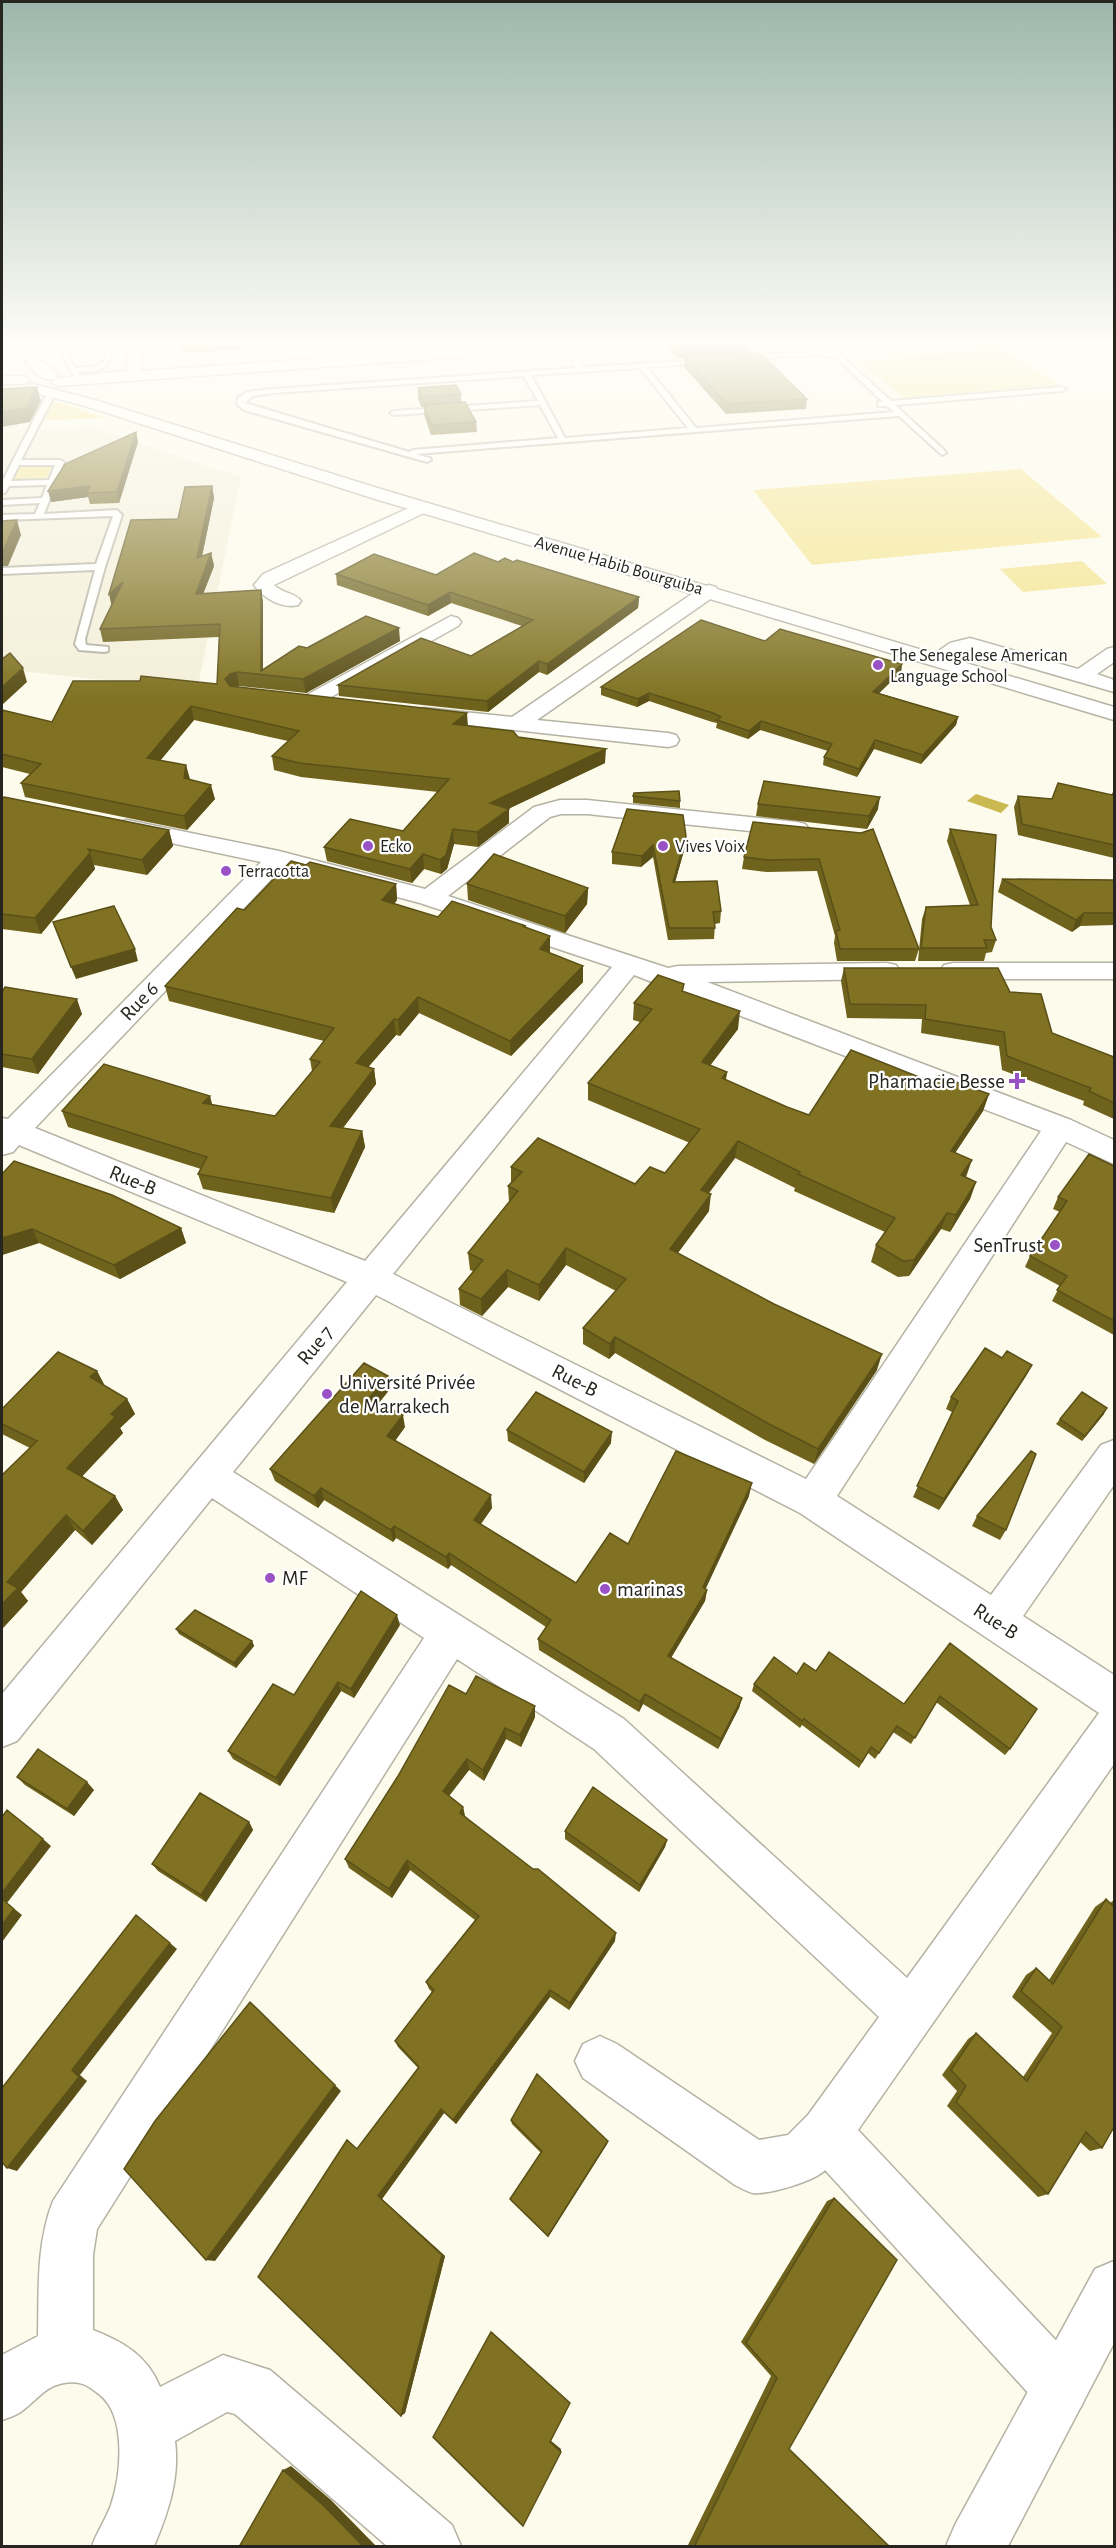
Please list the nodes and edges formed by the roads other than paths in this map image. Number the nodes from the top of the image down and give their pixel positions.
1 (15, 463) edge
2 (58, 463) edge
3 (281, 463) edge
4 (51, 483) junction
5 (3, 487) edge
6 (45, 500) junction
7 (2, 502) edge
8 (422, 507) junction
9 (39, 516) junction
10 (2, 518) edge
11 (100, 567) junction
12 (2, 571) edge
13 (709, 591) junction
14 (291, 601) dead end
15 (451, 622) dead end
16 (104, 649) edge
17 (1114, 653) edge
18 (936, 660) junction
19 (1081, 676) junction
20 (1114, 686) edge
21 (287, 699) edge
22 (310, 701) junction
23 (345, 705) edge
24 (402, 711) edge
25 (1114, 714) edge
26 (516, 724) junction
27 (668, 740) dead end
28 (105, 822) edge
29 (823, 832) edge
30 (277, 859) junction
31 (429, 898) junction
32 (628, 964) junction
33 (1114, 972) edge
34 (661, 975) junction
35 (1060, 1127) junction
36 (5, 1134) edge
37 (1114, 1153) edge
38 (370, 1277) junction
39 (1114, 1456) edge
40 (207, 1475) junction
41 (813, 1501) junction
42 (996, 1621) junction
43 (451, 1632) junction
44 (1114, 1699) edge
45 (2, 1726) edge
46 (1114, 1728) edge
47 (912, 2015) junction
48 (600, 2061) dead end
49 (826, 2133) junction
50 (1114, 2289) edge
51 (65, 2354) junction
52 (1061, 2387) junction
53 (2, 2392) edge
54 (146, 2426) junction
55 (122, 2547) edge
56 (431, 2547) edge
57 (976, 2547) edge

1 - 5 lane
2 - 4 lane
3 - 8 street, Avenue Habib Bourguiba
4 - 5 lane
4 - 6 lane
6 - 7 lane
6 - 9 lane
8 - 13 street, Avenue Habib Bourguiba
8 - 14 street
9 - 10 lane
9 - 11 lane
11 - 12 lane
11 - 16 lane
13 - 18 street, Avenue Habib Bourguiba
13 - 26 street
15 - 22 street
17 - 19 street
18 - 19 street
18 - 25 street, Avenue Habib Bourguiba
19 - 20 street
21 - 22 street
22 - 23 street
24 - 26 street
26 - 27 street
28 - 30 street
29 - 31 street
30 - 31 street
30 - 36 street, Rue 6
31 - 32 street
32 - 34 street
32 - 38 street, Rue 7
33 - 34 street
34 - 35 street
35 - 37 street
35 - 41 street
36 - 38 street, Rue-B
38 - 40 street, Rue 7
38 - 41 street, Rue-B
39 - 42 street
40 - 43 street
40 - 45 street, Rue 7
41 - 42 street, Rue-B
42 - 44 street, Rue-B
43 - 47 street
43 - 51 street
46 - 47 street
47 - 49 street
48 - 49 street
49 - 52 street
50 - 52 street
51 - 53 street
51 - 54 street
52 - 57 street
54 - 55 street
54 - 56 street

